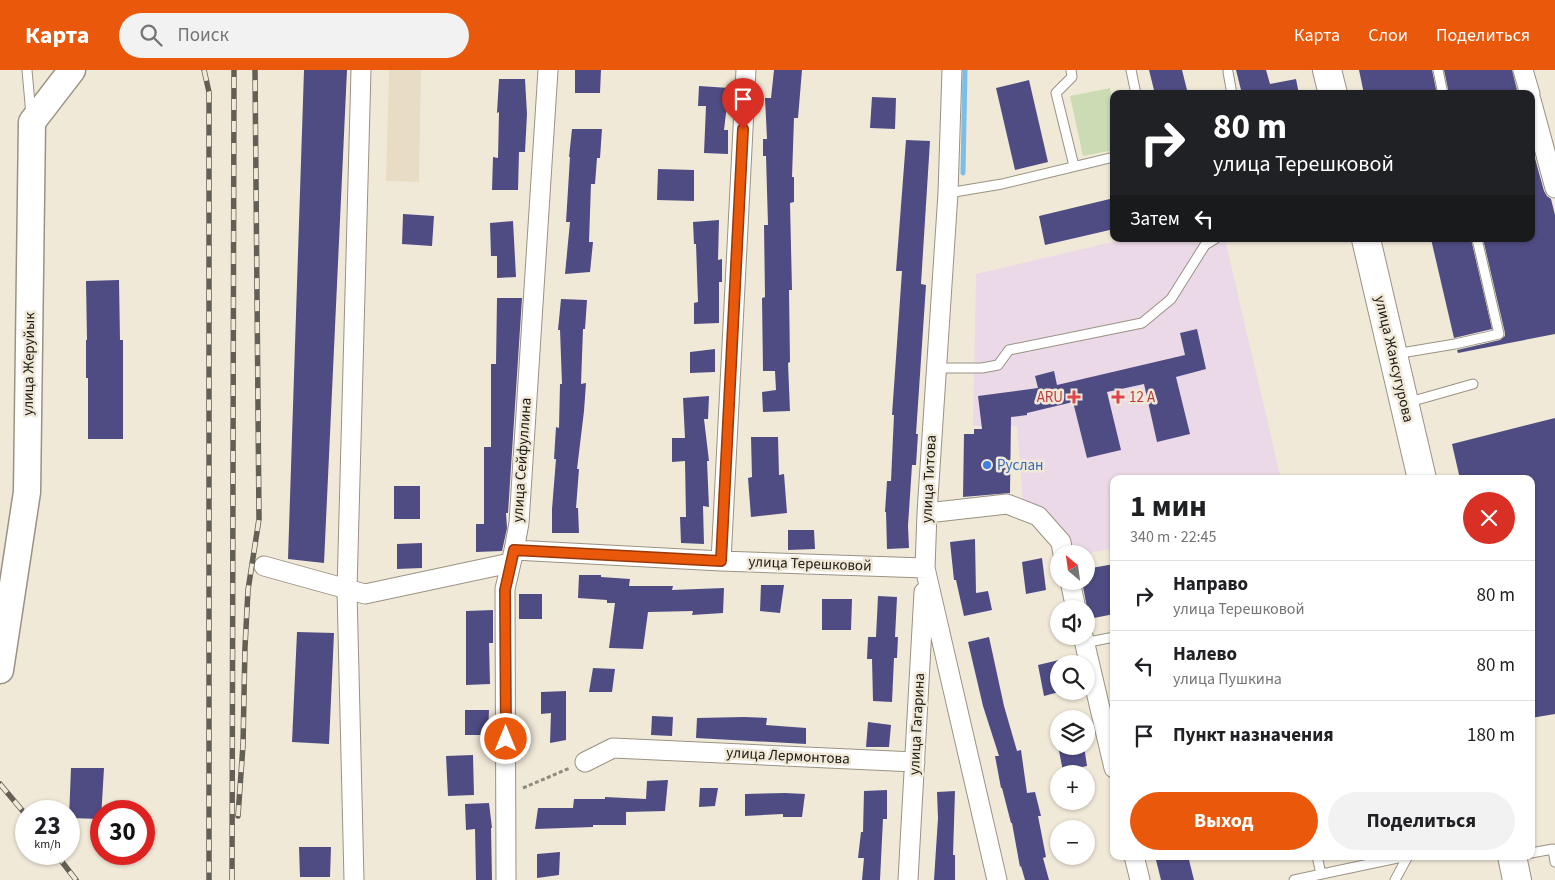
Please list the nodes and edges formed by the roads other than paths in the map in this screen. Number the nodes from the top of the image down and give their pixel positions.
1 (27, 70) edge
2 (72, 70) edge
3 (362, 70) edge
4 (548, 70) edge
5 (746, 70) edge
6 (952, 70) edge
7 (1071, 70) edge
8 (1131, 70) edge
9 (1327, 70) edge
10 (1438, 70) edge
11 (1523, 70) edge
12 (1228, 72) dead end
13 (1135, 90) edge
14 (1231, 90) edge
15 (1331, 90) edge
16 (1443, 90) edge
17 (1529, 90) edge
18 (1535, 115) edge
19 (32, 122) junction
20 (1110, 158) edge
21 (1074, 166) junction
22 (1555, 188) edge
23 (948, 193) junction
24 (1210, 242) edge
25 (1367, 242) edge
26 (1478, 242) edge
27 (1392, 354) junction
28 (936, 368) junction
29 (1473, 384) dead end
30 (1404, 404) junction
31 (1421, 475) edge
32 (927, 513) junction
33 (1062, 545) edge
34 (512, 557) junction
35 (721, 561) junction
36 (264, 566) dead end
37 (925, 568) junction
38 (348, 590) junction
39 (1110, 637) edge
40 (1095, 639) edge
41 (1085, 645) edge
42 (0, 670) edge
43 (1110, 751) edge
44 (584, 762) road end
45 (915, 762) junction
46 (1535, 852) edge
47 (1135, 860) edge
48 (1318, 860) edge
49 (1388, 860) edge
50 (1405, 860) edge
51 (1513, 860) edge
52 (1555, 862) edge
53 (1321, 874) junction
54 (354, 880) edge
55 (506, 880) edge
56 (908, 880) edge
57 (997, 880) edge
58 (1140, 880) edge
59 (1294, 880) edge
60 (1395, 880) edge
61 (1517, 880) edge

1 - 19 lane
2 - 19 street
3 - 38 street
4 - 34 street, улица Сейфуллина
5 - 35 street
6 - 23 street, улица Титова
7 - 21 lane
8 - 13 lane
9 - 15 main road
10 - 16 lane
11 - 17 street
12 - 14 lane
18 - 22 street
19 - 42 street, улица Жеруйык
20 - 21 lane
21 - 23 lane
23 - 28 street, улица Титова
24 - 28 lane
25 - 27 main road, улица Жансугурова
26 - 27 lane
27 - 30 main road, улица Жансугурова
28 - 32 street, улица Титова
29 - 30 lane
30 - 31 main road, улица Жансугурова
32 - 33 street
32 - 37 street, улица Титова
34 - 35 street, улица Терешковой
34 - 38 street, улица Терешковой
34 - 55 street, улица Сейфуллина
35 - 37 street, улица Терешковой
36 - 38 street, улица Терешковой
37 - 45 street, улица Гагарина
37 - 57 street, улица Титова
38 - 54 street
39 - 40 lane
41 - 43 street
44 - 45 street, улица Лермонтова
45 - 56 street, улица Гагарина
46 - 52 lane
47 - 58 street
48 - 53 lane
49 - 53 lane
50 - 60 lane
51 - 61 main road
53 - 59 lane

